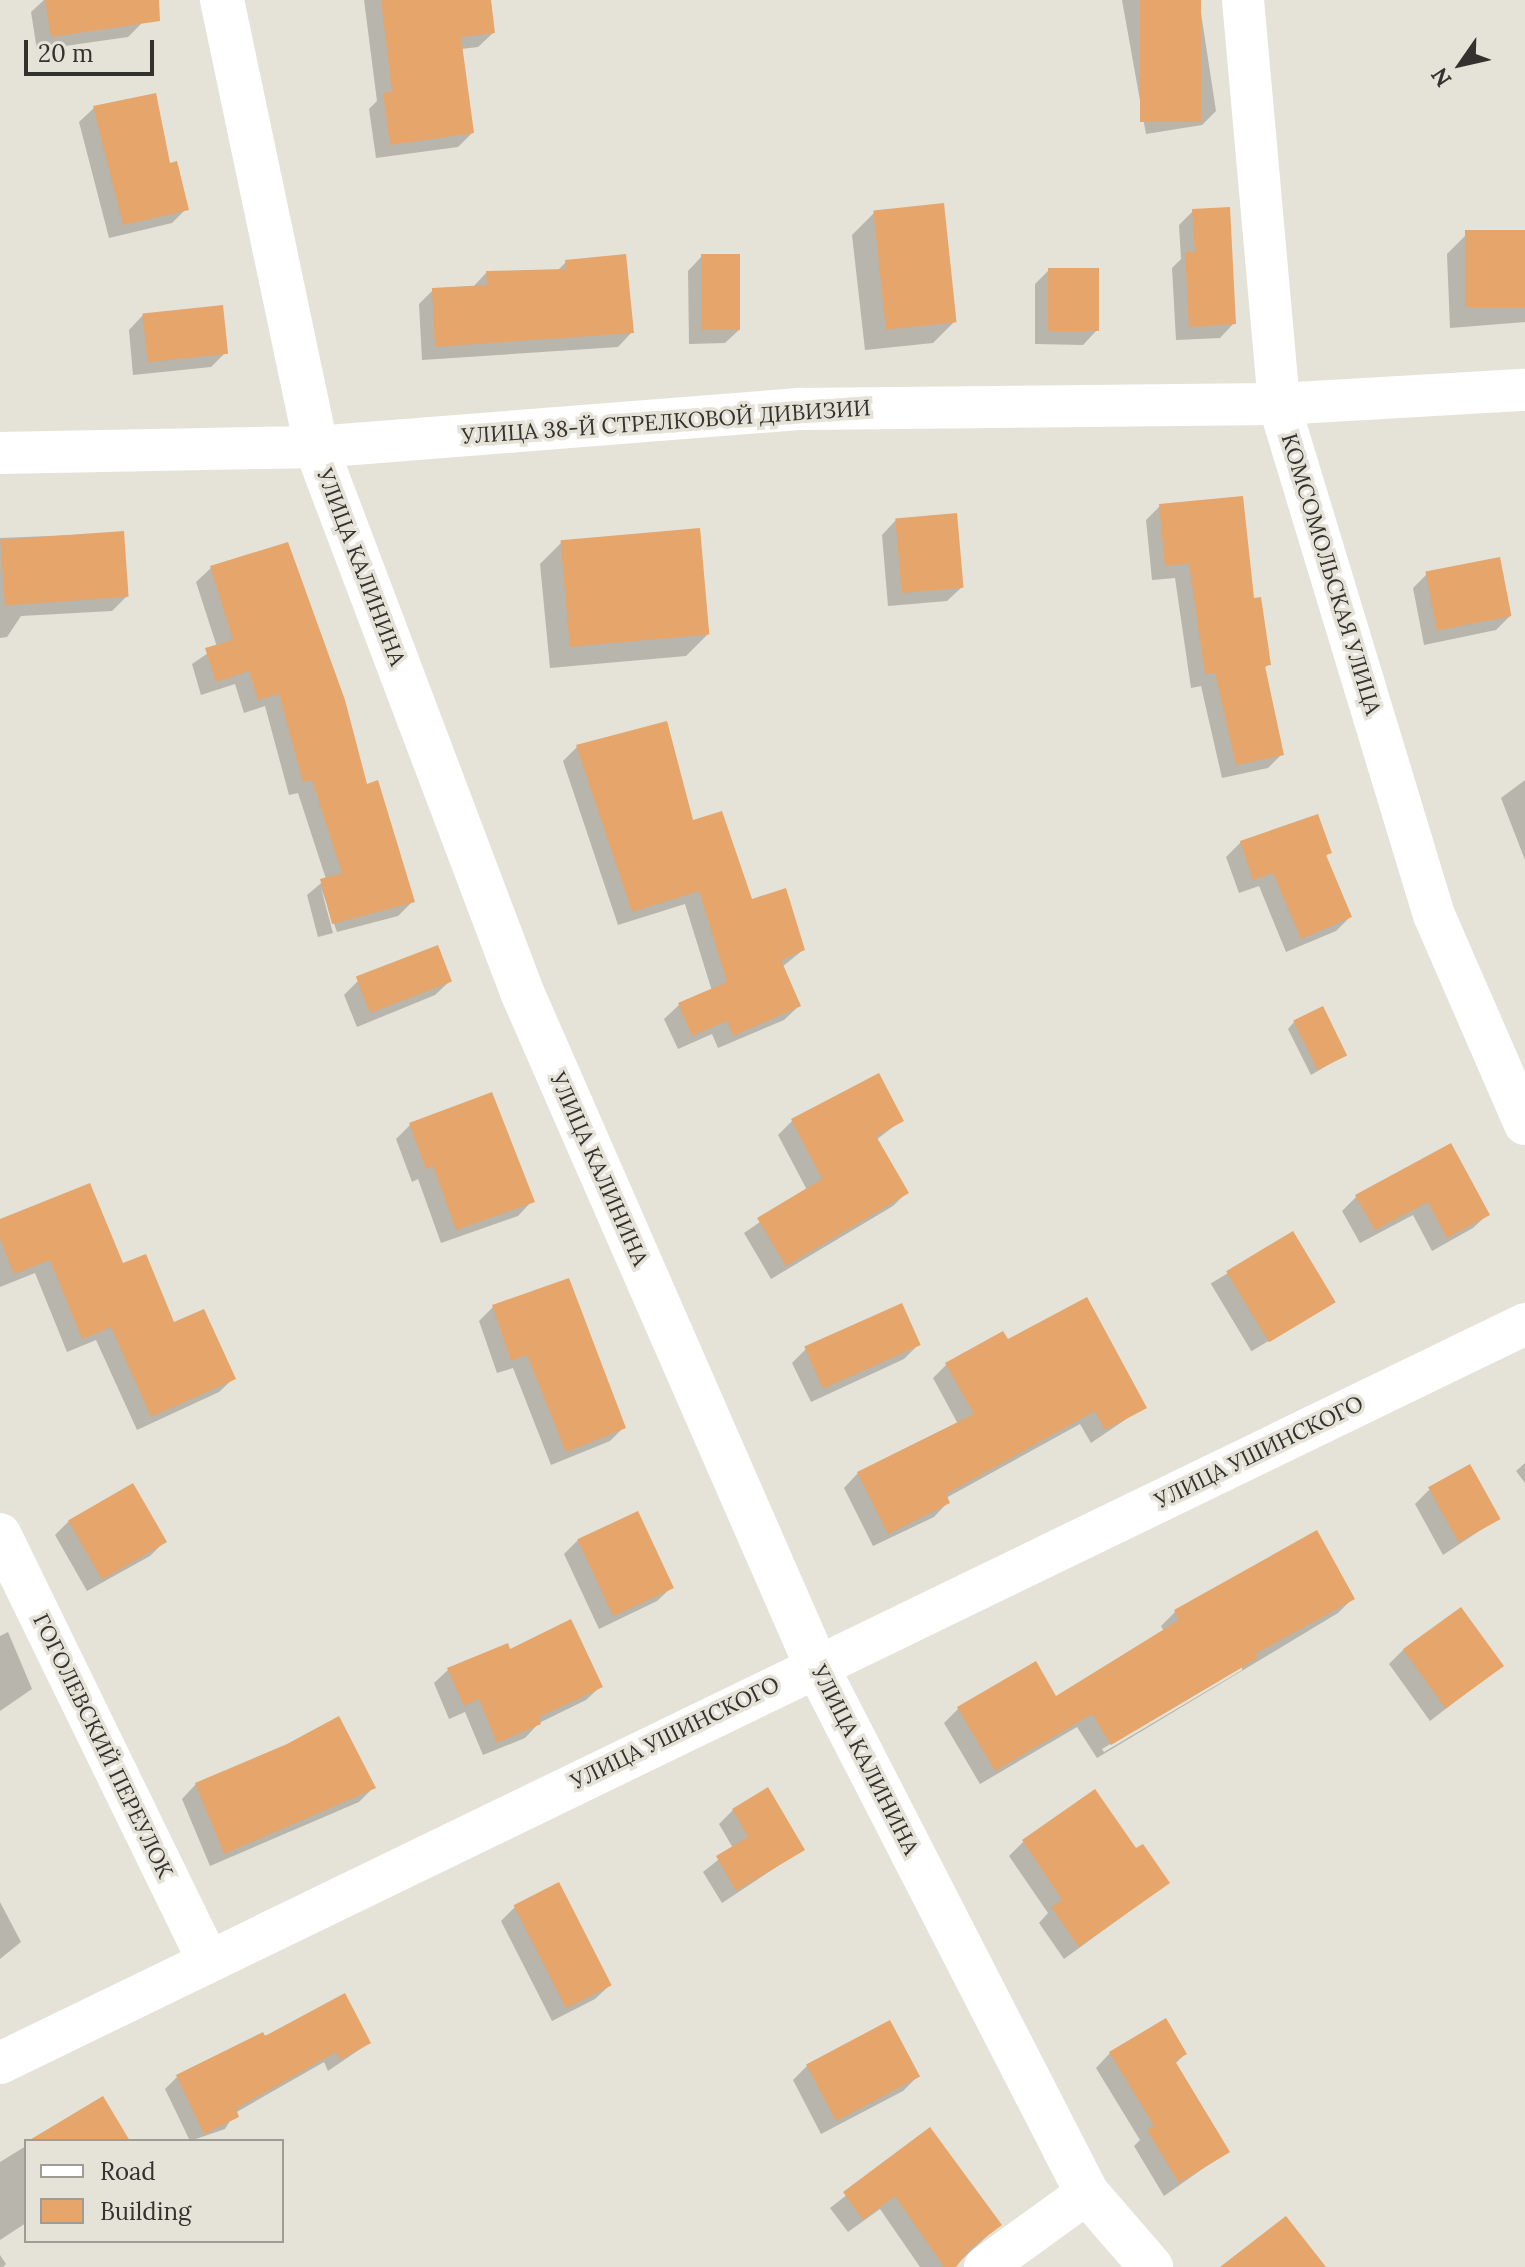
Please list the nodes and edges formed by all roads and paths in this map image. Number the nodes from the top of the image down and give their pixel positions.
1 (222, 0) edge
2 (1243, 0) edge
3 (1525, 390) edge
4 (1279, 404) junction
5 (316, 447) junction
6 (0, 453) edge
7 (1525, 1124) edge
8 (1525, 1324) edge
9 (0, 1534) edge
10 (816, 1665) junction
11 (207, 1959) junction
12 (0, 2063) edge
13 (1087, 2193) junction
14 (985, 2267) edge
15 (1151, 2267) edge

1 - 5 street, УЛИЦА КАЛИНИНА
2 - 4 street, КОМСОМОЛЬСКАЯ УЛИЦА
3 - 4 street, УЛИЦА 38-Й СТРЕЛКОВОЙ ДИВИЗИИ
4 - 5 street, УЛИЦА 38-Й СТРЕЛКОВОЙ ДИВИЗИИ
4 - 7 street, КОМСОМОЛЬСКАЯ УЛИЦА
5 - 6 street, УЛИЦА 38-Й СТРЕЛКОВОЙ ДИВИЗИИ
5 - 10 street, УЛИЦА КАЛИНИНА
8 - 10 street, УЛИЦА УШИНСКОГО
9 - 11 street, ГОГОЛЕВСКИЙ ПЕРЕУЛОК
10 - 11 street, УЛИЦА УШИНСКОГО
10 - 13 street, УЛИЦА КАЛИНИНА
11 - 12 street, УЛИЦА УШИНСКОГО
13 - 14 street
13 - 15 street, УЛИЦА КАЛИНИНА

